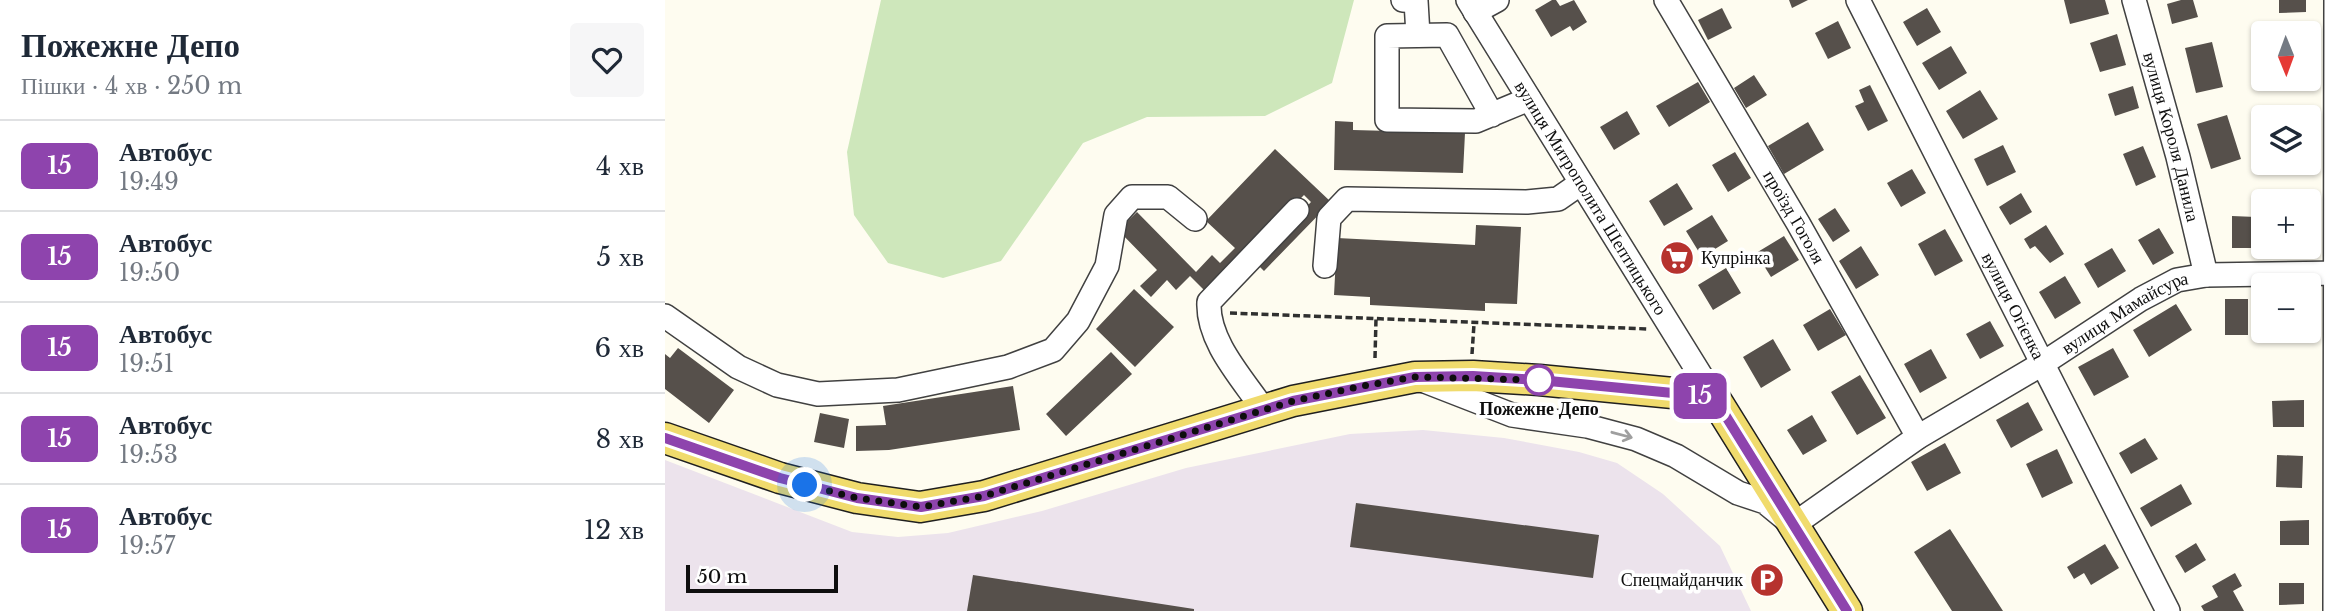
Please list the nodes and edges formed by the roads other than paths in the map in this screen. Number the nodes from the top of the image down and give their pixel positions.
1 (1403, 0) edge
2 (1425, 0) edge
3 (1497, 0) edge
4 (1666, 0) edge
5 (1858, 0) edge
6 (2134, 0) edge
7 (2336, 0) edge
8 (1472, 6) edge
9 (1447, 34) junction
10 (1418, 35) junction
11 (1529, 99) junction
12 (1492, 115) junction
13 (1581, 183) junction
14 (1297, 210) dead end
15 (1195, 219) dead end
16 (1325, 266) dead end
17 (2338, 273) edge
18 (2206, 275) junction
19 (665, 316) edge
20 (2042, 364) junction
21 (1415, 377) junction
22 (1714, 397) junction
23 (1263, 410) junction
24 (1919, 436) junction
25 (665, 438) edge
26 (1793, 525) junction
27 (1847, 611) edge
28 (2168, 611) edge
29 (2335, 611) edge

1 - 10 street
2 - 9 street
3 - 8 street
4 - 24 street, проїзд Гоголя
5 - 20 street, вулиця Огієнка
6 - 18 street, вулиця Короля Данила
7 - 17 street
8 - 11 street, вулиця Митрополита Шептицького
9 - 10 street
9 - 12 street
10 - 12 street
11 - 12 street
11 - 13 street, вулиця Митрополита Шептицького
13 - 16 street
13 - 22 street, вулиця Митрополита Шептицького
14 - 23 street
15 - 19 street
17 - 18 street, вулиця Мамайсура
17 - 29 street
18 - 20 street, вулиця Мамайсура
20 - 24 street, вулиця Мамайсура
20 - 28 street, вулиця Огієнка
21 - 22 main road
21 - 23 main road
21 -> 26 street
22 - 26 main road
23 - 25 main road
24 - 26 street, вулиця Мамайсура
26 - 27 main road

